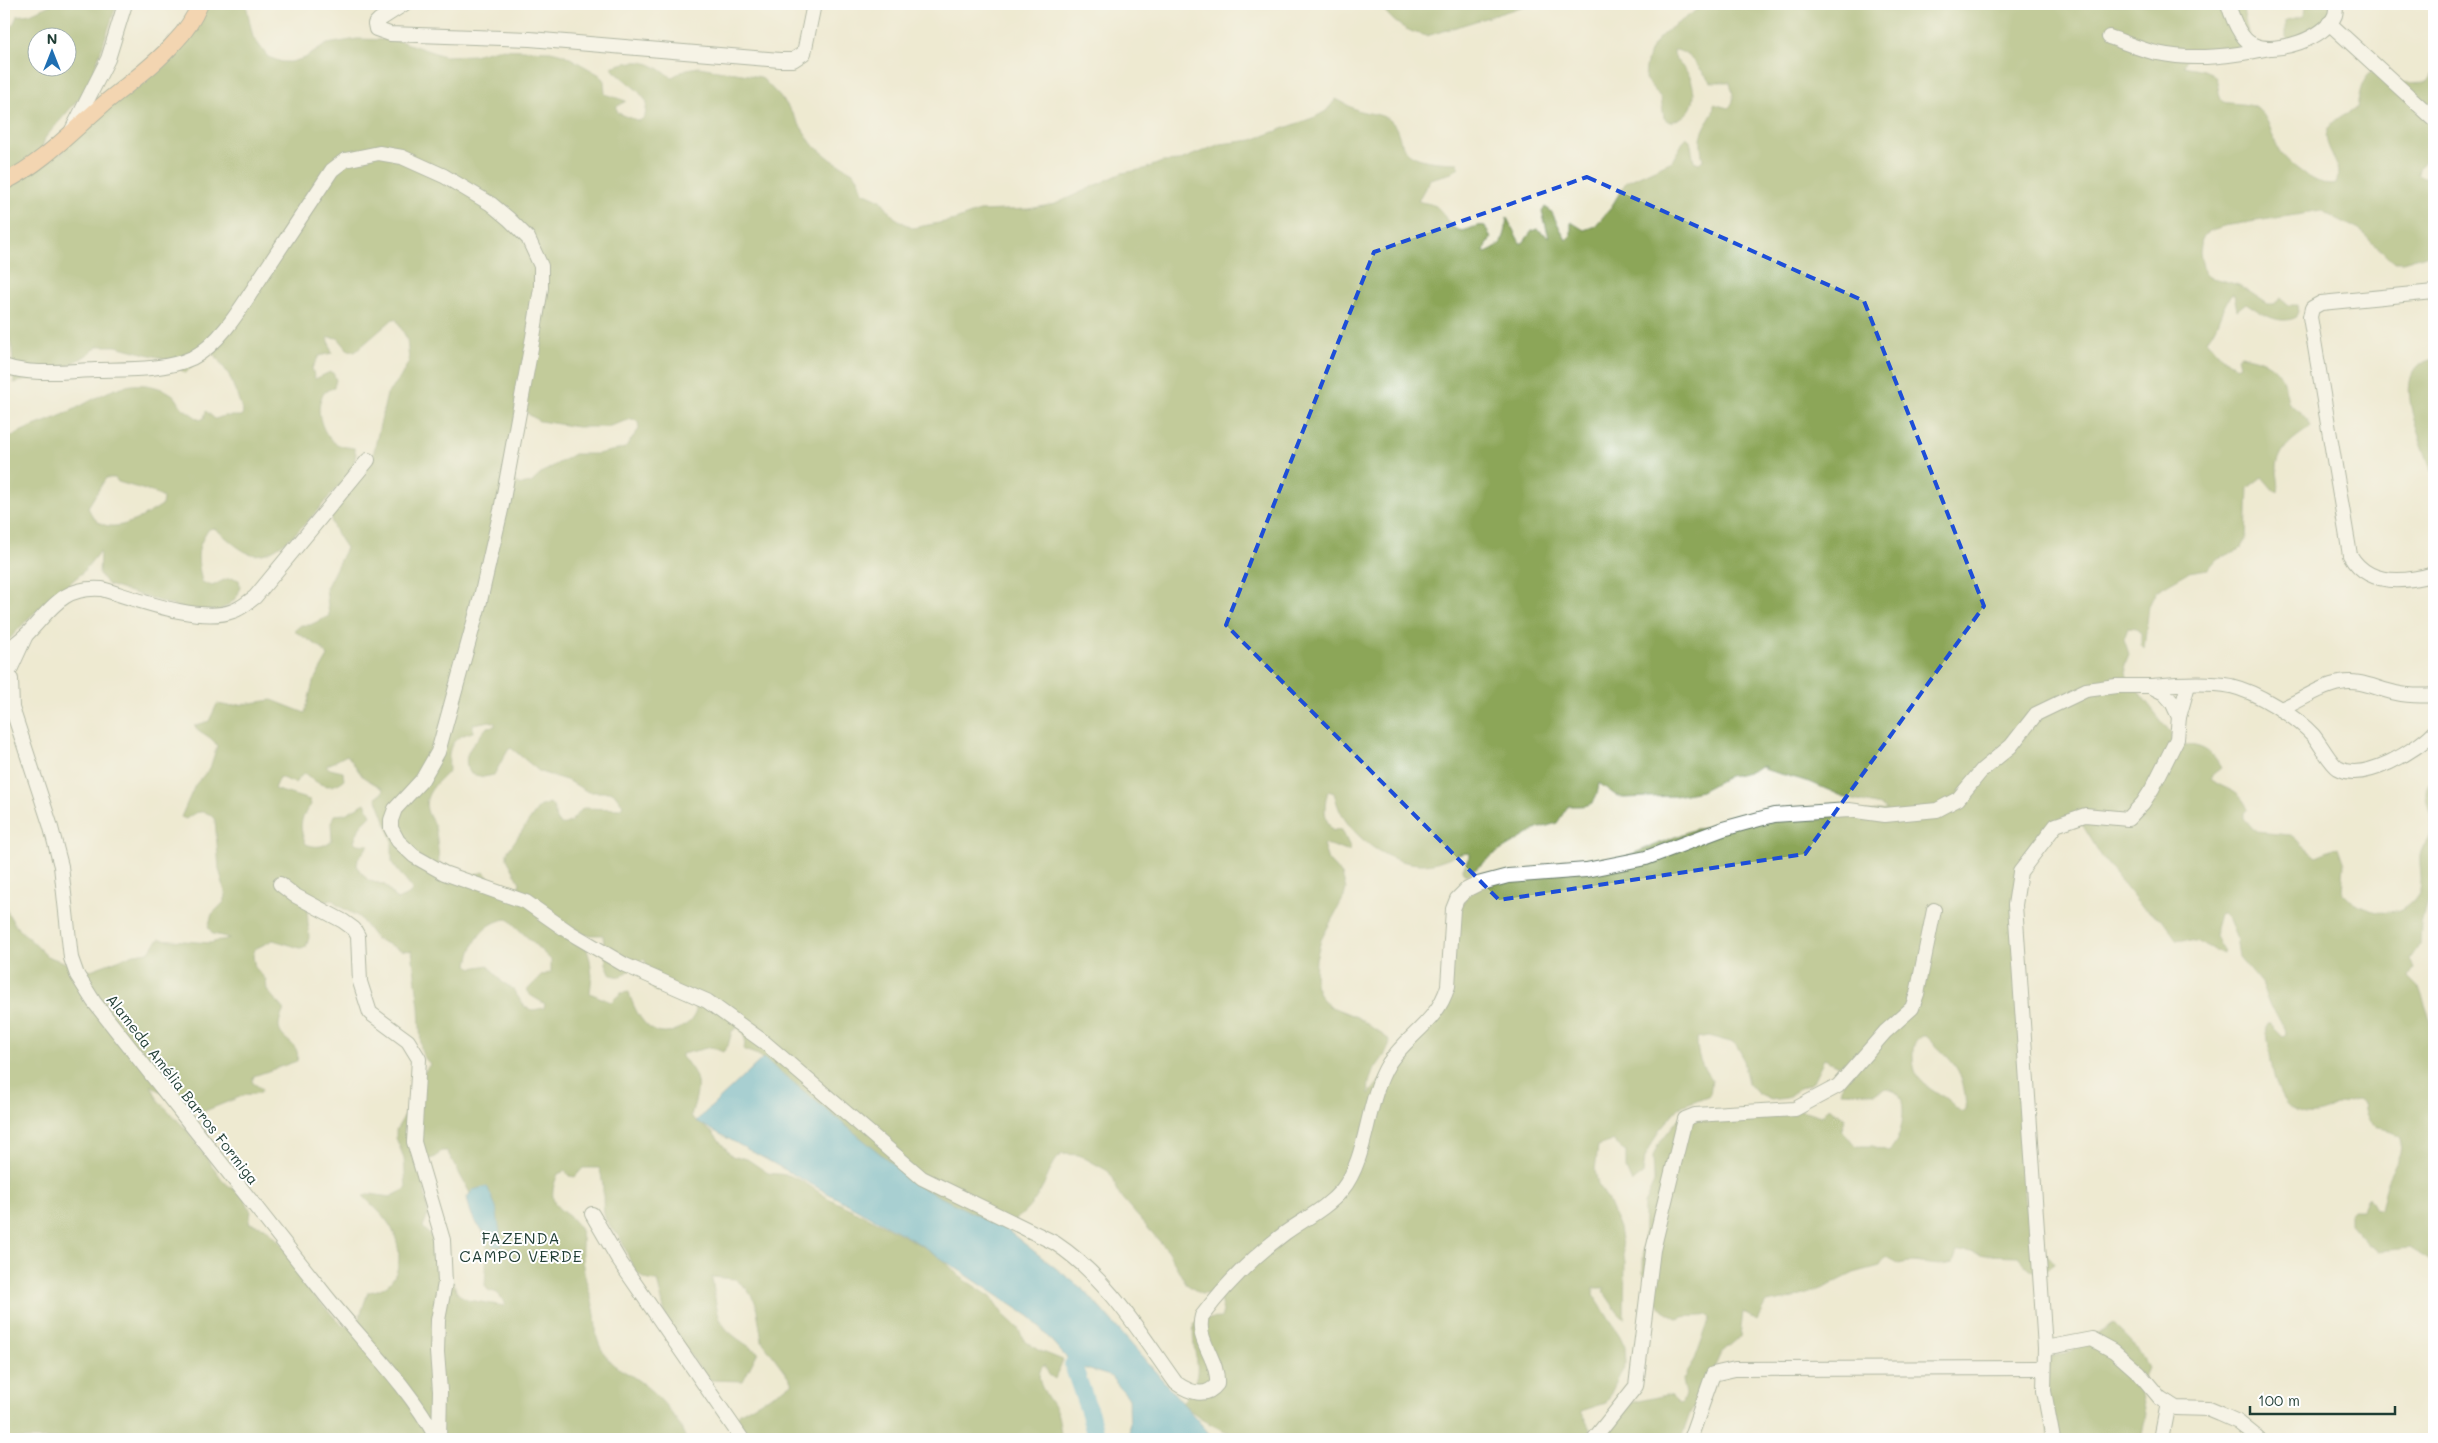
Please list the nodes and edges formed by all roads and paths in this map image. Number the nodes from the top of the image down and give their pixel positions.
1 (125, 4) edge
2 (200, 4) edge
3 (404, 4) edge
4 (814, 4) edge
5 (2228, 4) edge
6 (2336, 4) edge
7 (2328, 23) junction
8 (2109, 37) dead end
9 (2270, 48) junction
10 (2434, 119) edge
11 (71, 133) junction
12 (4, 182) edge
13 (2434, 292) edge
14 (4, 366) edge
15 (368, 460) dead end
16 (2434, 574) edge
17 (26, 635) junction
18 (4, 653) edge
19 (7, 675) edge
20 (2188, 685) junction
21 (2150, 686) junction
22 (2434, 695) edge
23 (8, 704) edge
24 (2280, 709) junction
25 (2179, 717) junction
26 (2434, 732) edge
27 (280, 884) dead end
28 (1934, 910) dead end
29 (592, 1214) dead end
30 (2045, 1348) junction
31 (2043, 1368) junction
32 (2168, 1403) junction
33 (438, 1439) edge
34 (742, 1439) edge
35 (1594, 1439) edge
36 (1690, 1439) edge
37 (2053, 1439) edge
38 (2160, 1439) edge
39 (2259, 1439) edge

1 - 11 street
2 - 11 main road
3 - 4 street
5 - 9 street
6 - 7 street
7 - 9 street
7 - 10 street
8 - 9 street
11 - 12 main road
13 - 16 street
14 - 21 street
15 - 17 street
17 - 18 street
17 - 19 street
19 - 23 street, Alameda Amélia Barros Formiga
20 - 21 street
20 - 24 street
20 - 25 street
21 - 25 street
22 - 24 street
23 - 33 street, Alameda Amélia Barros Formiga
24 - 26 street
25 - 30 street
27 - 33 street
28 - 35 street
29 - 34 street
30 - 31 street
30 - 32 street
31 - 36 street
31 - 37 street
32 - 38 street
32 - 39 street

